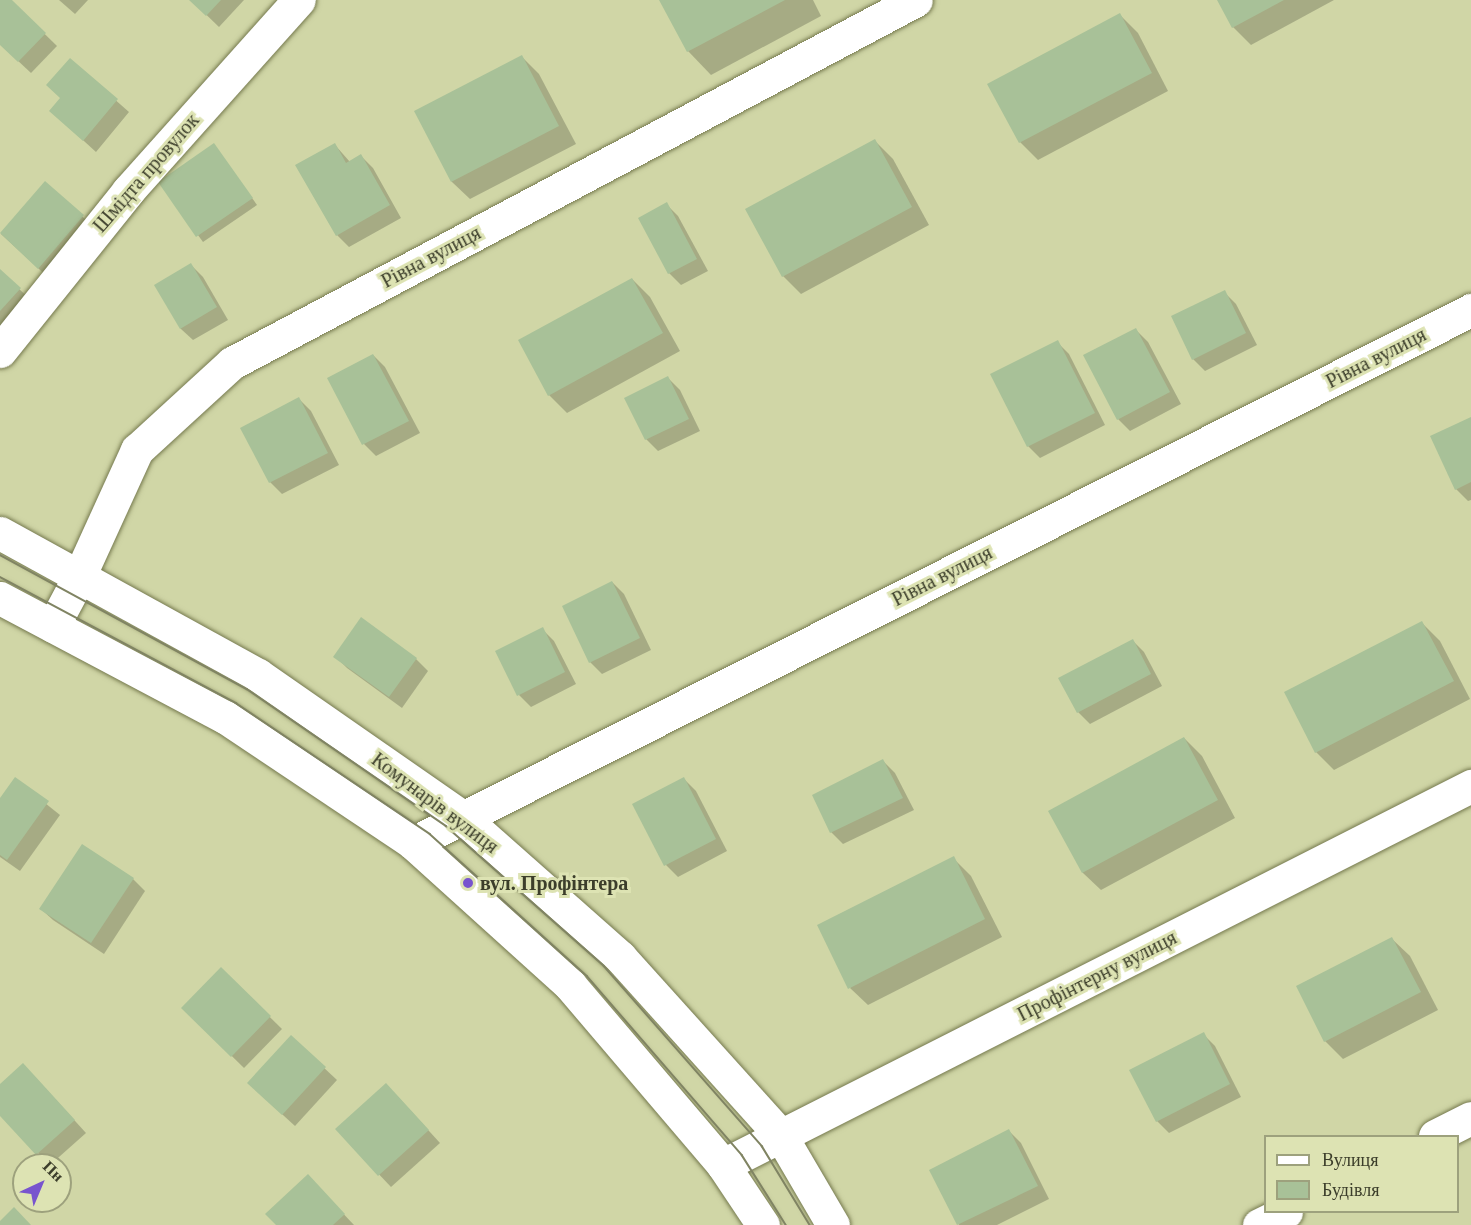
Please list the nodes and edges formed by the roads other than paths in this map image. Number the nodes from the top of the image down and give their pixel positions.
1 (299, 0) edge
2 (916, 0) edge
3 (1471, 310) edge
4 (0, 351) edge
5 (0, 533) edge
6 (79, 577) junction
7 (0, 598) edge
8 (53, 626) junction
9 (1471, 786) edge
10 (462, 817) junction
11 (413, 843) junction
12 (1471, 1118) edge
13 (1439, 1135) edge
14 (781, 1136) junction
15 (723, 1165) junction
16 (1284, 1213) edge
17 (763, 1225) edge
18 (833, 1225) edge
19 (1259, 1225) edge

1 - 4 street, Шмідта провулок
2 - 6 street, Рівна вулиця
3 - 10 street, Рівна вулиця
5 - 6 street, Комунарів вулиця
6 - 8 street, Рівна вулиця
6 - 10 street, Комунарів вулиця
7 - 8 street
8 - 11 street
9 - 14 street, Профінтерну вулиця
10 - 11 street, Рівна вулиця
10 - 14 street, Комунарів вулиця
11 - 15 street
12 - 13 street
14 - 15 street, Профінтерну вулиця
14 - 18 street, Комунарів вулиця
15 - 17 street
16 - 19 street

